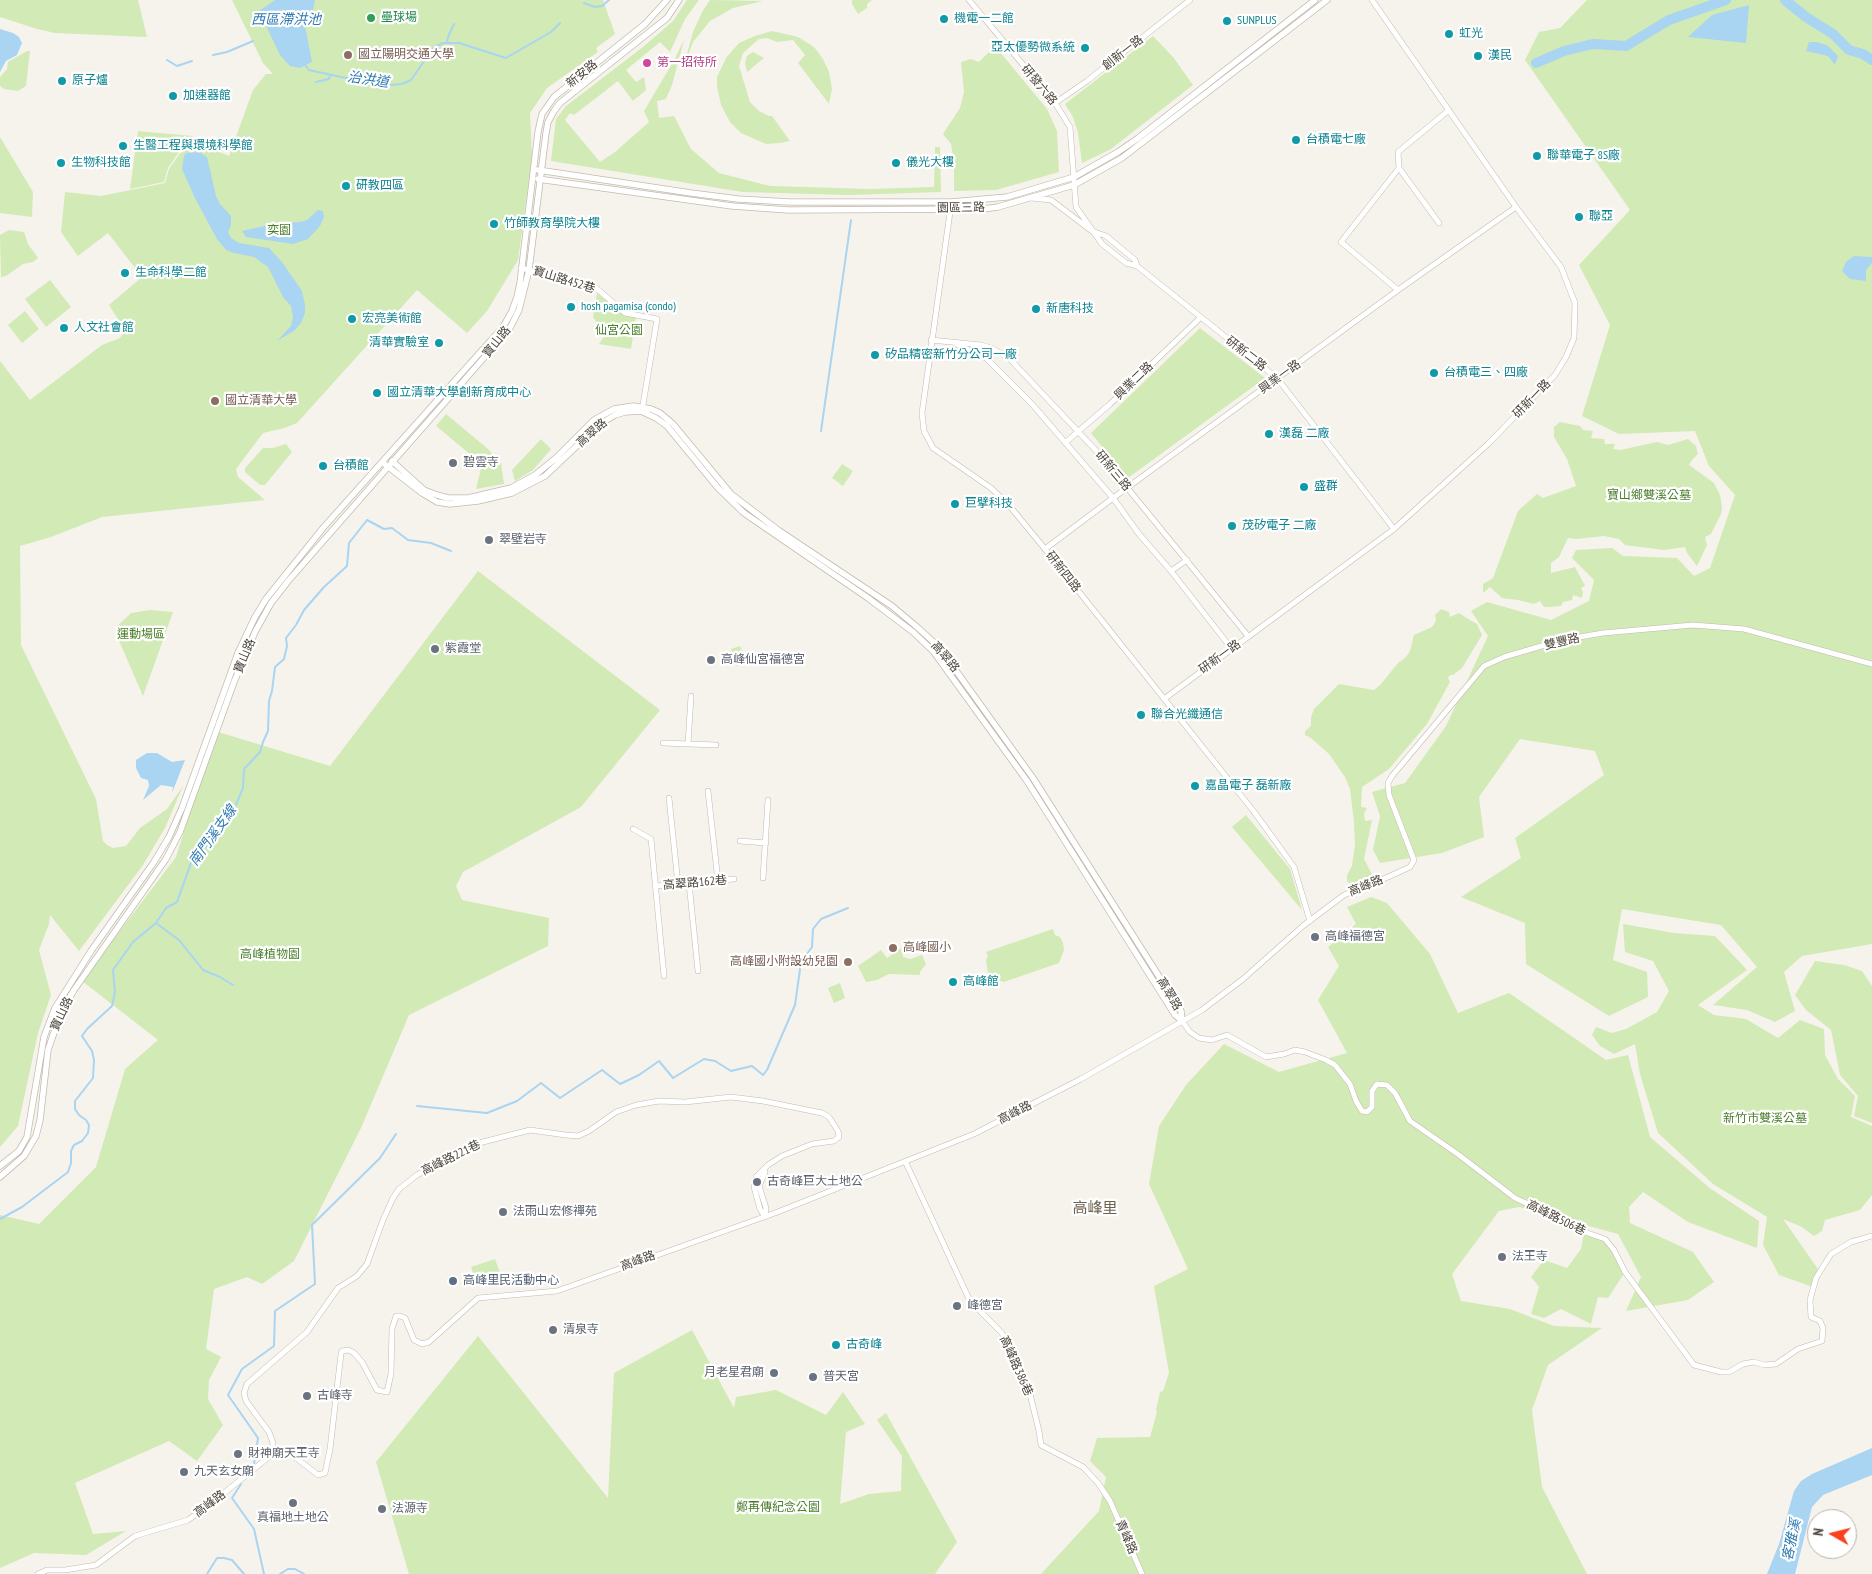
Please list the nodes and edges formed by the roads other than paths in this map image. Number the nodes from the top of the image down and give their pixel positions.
1 (667, 0) edge
2 (679, 0) edge
3 (969, 0) edge
4 (1190, 0) edge
5 (1314, 0) edge
6 (1327, 0) edge
7 (1372, 0) edge
8 (1054, 103) junction
9 (1449, 110) junction
10 (1399, 168) junction
11 (535, 170) junction
12 (542, 170) junction
13 (1074, 177) junction
14 (534, 178) junction
15 (541, 179) junction
16 (1074, 185) junction
17 (1030, 198) junction
18 (951, 206) junction
19 (1516, 207) junction
20 (1439, 223) dead end
21 (1092, 231) junction
22 (1137, 266) junction
23 (521, 268) junction
24 (529, 270) junction
25 (1398, 290) junction
26 (1200, 318) junction
27 (932, 340) junction
28 (953, 343) junction
29 (1277, 378) junction
30 (642, 409) junction
31 (1079, 431) junction
32 (1066, 442) junction
33 (387, 456) junction
34 (382, 462) junction
35 (393, 462) junction
36 (388, 468) junction
37 (1127, 487) junction
38 (1113, 498) junction
39 (438, 499) junction
40 (1394, 529) junction
41 (1045, 549) junction
42 (1187, 560) junction
43 (1171, 571) junction
44 (268, 601) junction
45 (1248, 636) junction
46 (1231, 648) junction
47 (1872, 664) edge
48 (691, 696) dead end
49 (1164, 699) junction
50 (663, 743) dead end
51 (688, 744) junction
52 (716, 745) dead end
53 (708, 791) dead end
54 (669, 798) dead end
55 (768, 800) dead end
56 (633, 828) dead end
57 (740, 842) dead end
58 (766, 843) junction
59 (1414, 860) joint
60 (763, 878) dead end
61 (734, 879) dead end
62 (718, 881) junction
63 (689, 883) junction
64 (678, 884) junction
65 (656, 886) junction
66 (1310, 921) junction
67 (91, 951) junction
68 (97, 957) junction
69 (698, 971) dead end
70 (664, 976) dead end
71 (1182, 1021) junction
72 (906, 1163) junction
73 (0, 1166) edge
74 (0, 1177) edge
75 (765, 1216) junction
76 (1872, 1236) edge
77 (270, 1456) junction
78 (1110, 1501) joint
79 (38, 1574) edge
80 (1142, 1574) edge

1 - 11 street, 新安路
2 - 12 street, 新安路
3 - 8 street, 研發六路
4 - 8 street, 創新一路
5 - 13 street, 園區三路
6 - 16 street, 園區三路
7 - 9 street, 研新一路
8 - 13 street, 研發六路
9 - 10 street
9 - 19 street, 研新一路
10 - 20 street
10 - 25 street
11 - 12 street, 園區三路
11 - 14 street, 寶山路
12 - 15 street, 寶山路
12 - 18 street, 園區三路
13 - 16 street, 研發六路
13 - 18 street, 園區三路
14 - 15 street, 園區三路
14 - 23 street, 寶山路
15 - 18 street, 園區三路
15 - 24 street, 寶山路
16 - 17 street, 園區三路
16 - 21 street, 研新二路
17 - 18 street, 園區三路
17 - 21 street, 研新二路
18 - 27 street, 研新四路
19 - 25 street, 興業一路
19 - 40 street, 研新一路
21 - 22 street, 研新二路
21 - 22 street, 研新二路
22 - 26 street, 研新二路
23 - 24 street, 寶山路452巷
23 - 33 street, 寶山路
24 - 30 street, 寶山路452巷
24 - 35 street, 寶山路
25 - 29 street, 興業一路
26 - 29 street, 研新二路
26 - 31 street, 興業二路
27 - 28 street, 研新三路
27 - 41 street, 研新四路
28 - 31 street, 研新三路
28 - 32 street, 研新三路
29 - 37 street, 興業一路
29 - 40 street, 研新二路
30 - 39 street, 高翠路
30 - 71 street, 高翠路
31 - 32 street, 興業二路
31 - 37 street, 研新三路
32 - 38 street, 研新三路
33 - 34 street, 寶山路
33 - 35 street, 高翠路
34 - 36 street
34 - 44 street, 寶山路
35 - 36 street, 寶山路
35 - 39 street, 高翠路
36 - 39 street
36 - 44 street, 寶山路
37 - 38 street, 興業一路
37 - 42 street, 研新三路
38 - 41 street, 興業一路
38 - 43 street, 研新三路
40 - 45 street, 研新一路
41 - 49 street, 研新四路
42 - 43 street
42 - 45 street, 研新三路
43 - 46 street, 研新三路
44 - 67 street, 寶山路
44 - 68 street, 寶山路
45 - 46 street, 研新一路
46 - 49 street, 研新一路
47 - 59 street, 雙豐路
48 - 51 street
49 - 66 street, 研新四路
50 - 51 street
51 - 52 street
53 - 62 street
54 - 64 street
55 - 58 street
56 - 65 street
57 - 58 street
58 - 60 street
59 - 66 street, 高峰路
61 - 62 street, 高翠路162巷
62 - 63 street, 高翠路162巷
63 - 64 street, 高翠路162巷
63 - 69 street
64 - 65 street, 高翠路162巷
65 - 70 street
66 - 71 street, 高峰路
67 - 68 street
67 - 73 street, 寶山路
68 - 74 street, 寶山路
71 - 72 street, 高峰路
71 - 76 street, 高峰路506巷
72 - 75 street, 高峰路
72 - 78 street, 高峰路386巷
75 - 77 street, 高峰路
75 - 77 street, 高峰路221巷
77 - 79 street, 高峰路
78 - 80 street, 青峰路

